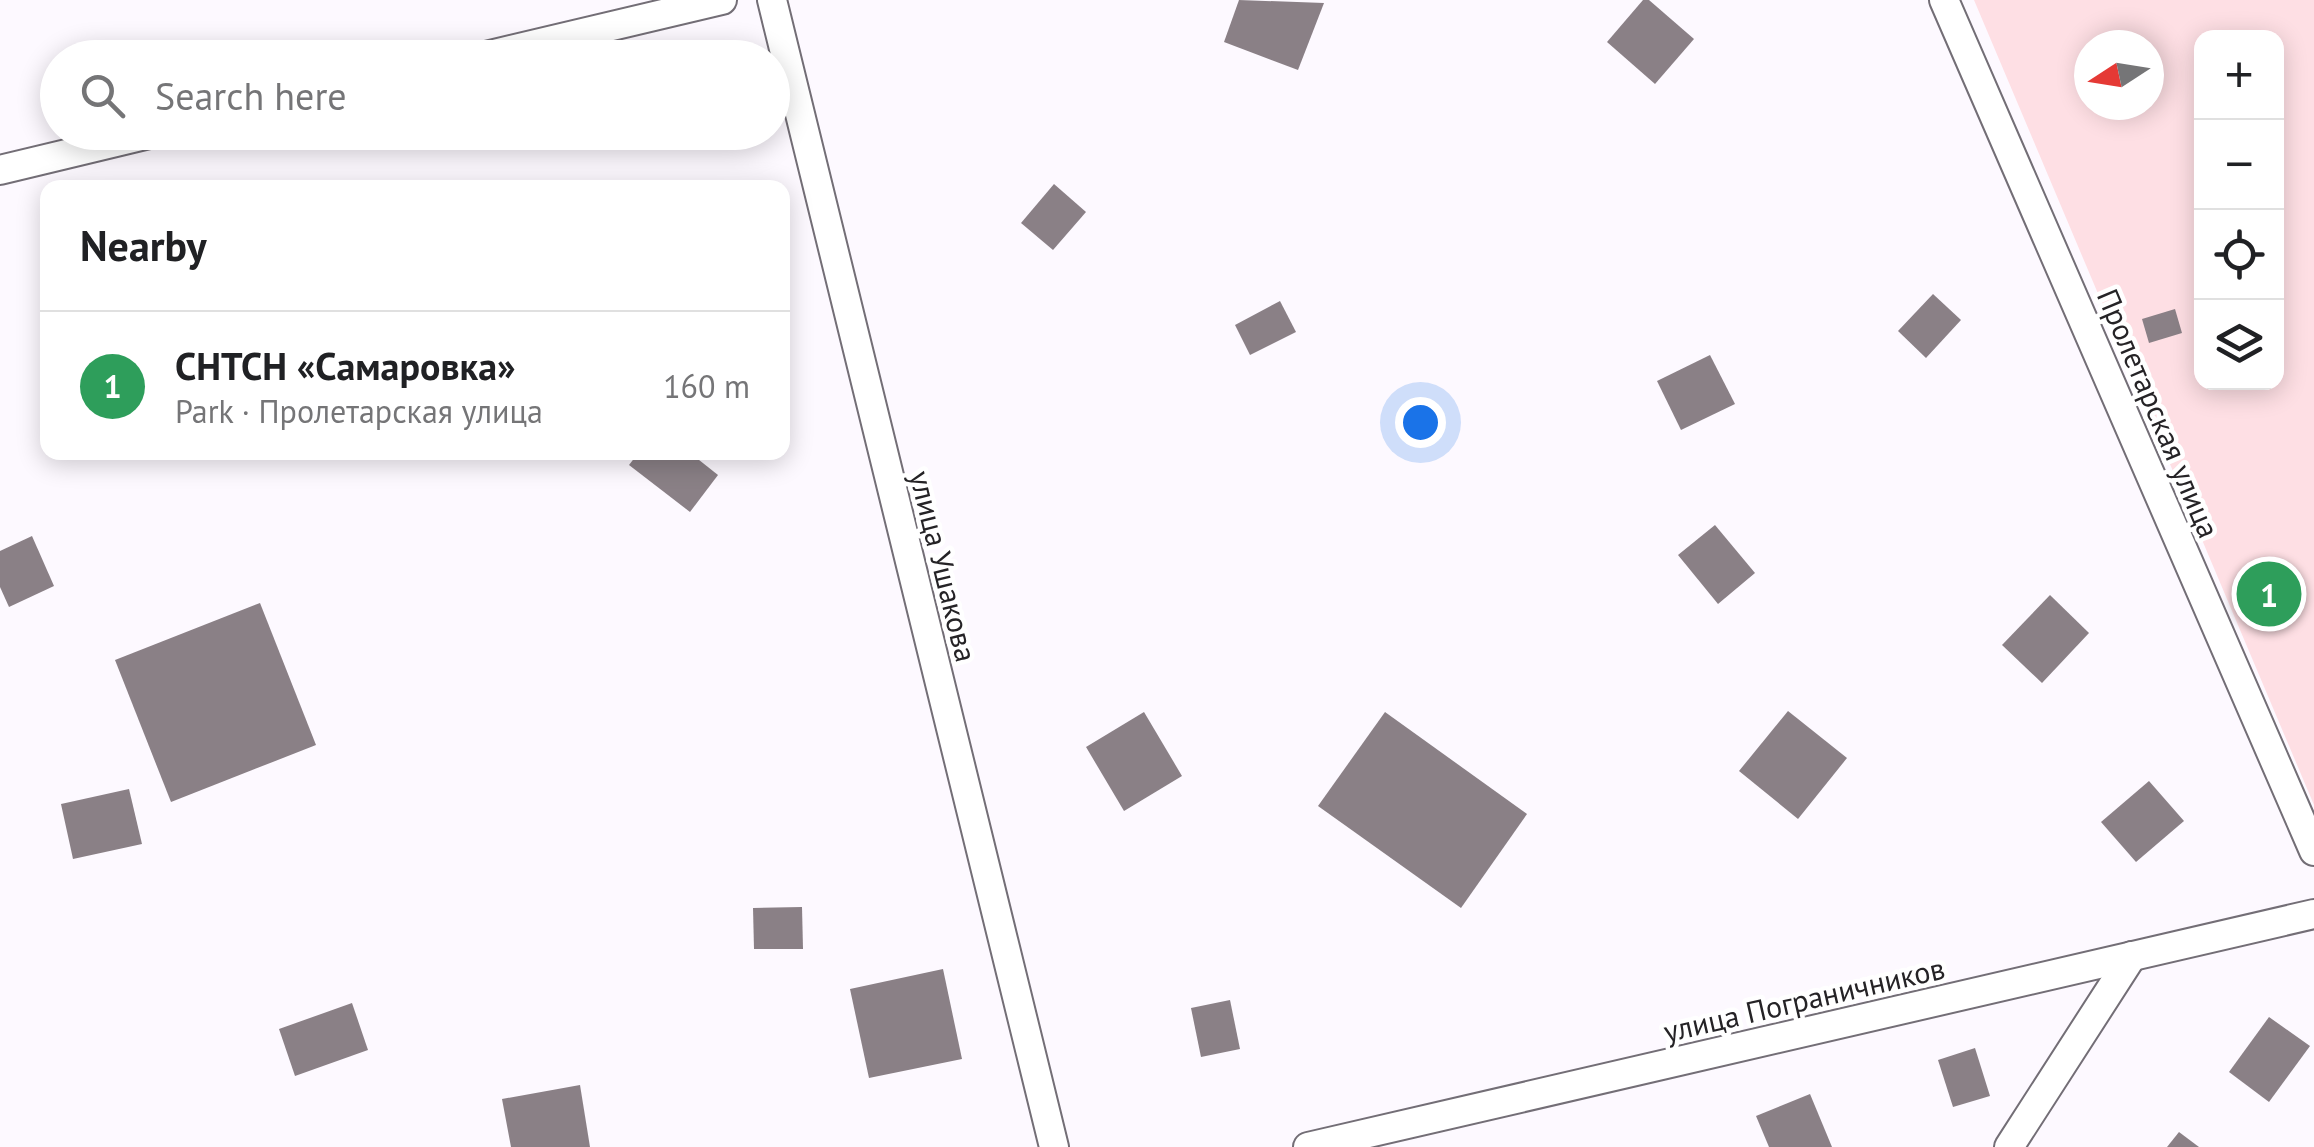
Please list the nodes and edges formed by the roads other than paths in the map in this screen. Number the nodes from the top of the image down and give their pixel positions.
1 (722, 0) edge
2 (772, 0) edge
3 (1944, 0) edge
4 (553, 40) edge
5 (782, 40) edge
6 (790, 73) edge
7 (83, 150) edge
8 (0, 170) edge
9 (2314, 851) edge
10 (2314, 914) edge
11 (2132, 956) junction
12 (1054, 1147) edge
13 (1308, 1147) edge
14 (2009, 1147) edge

1 - 4 street
2 - 5 street, улица Ушакова
3 - 9 street, Пролетарская улица
6 - 12 street, улица Ушакова
7 - 8 street
10 - 11 street, улица Пограничников
11 - 13 street, улица Пограничников
11 - 14 street

